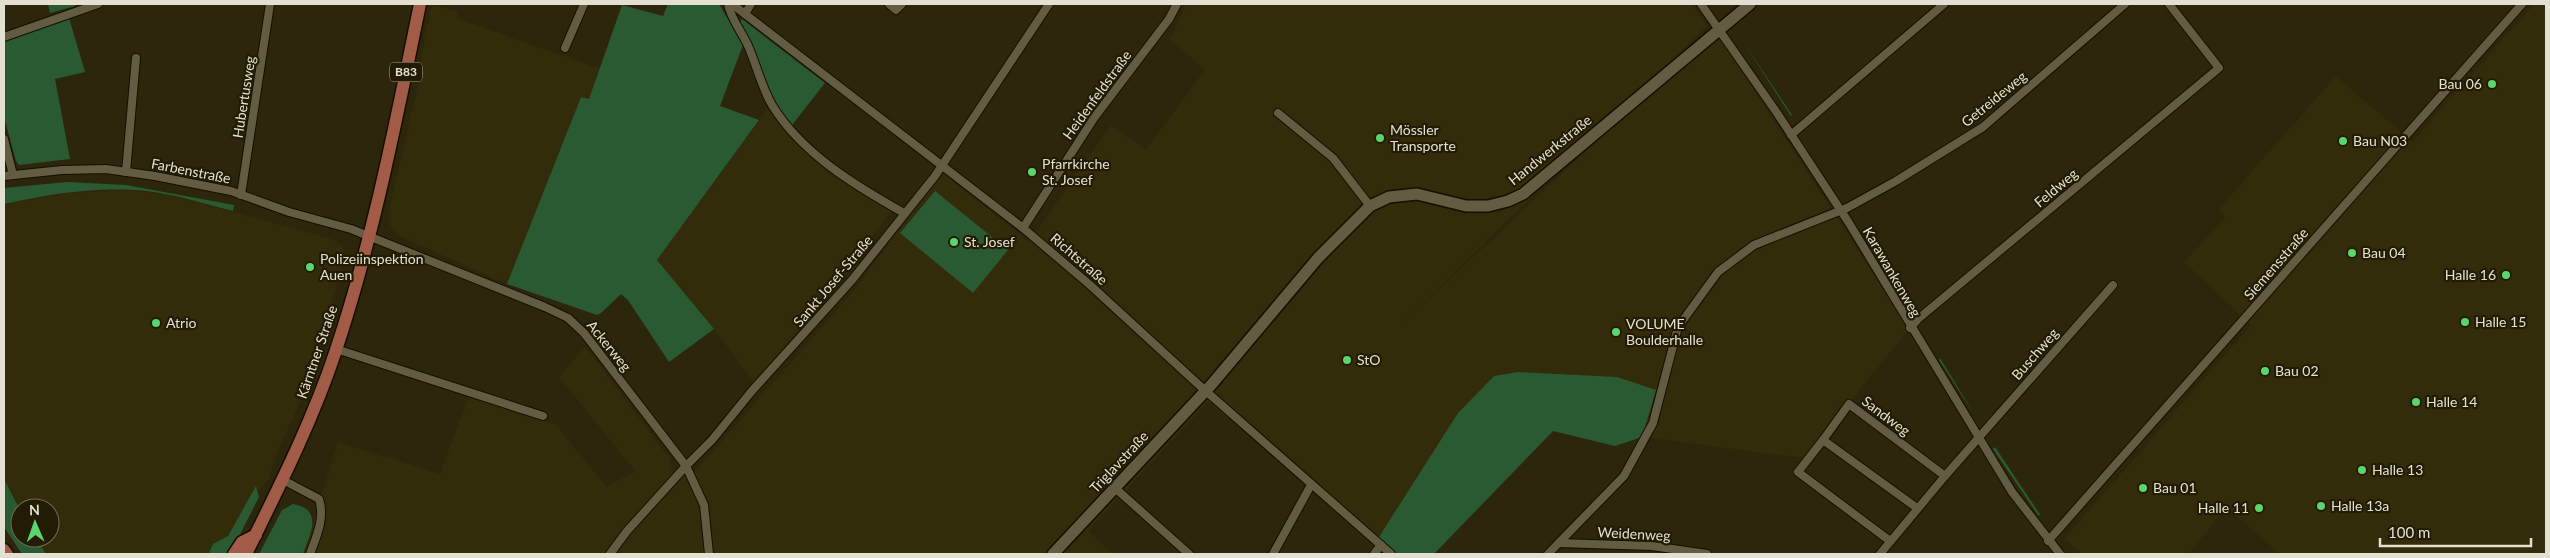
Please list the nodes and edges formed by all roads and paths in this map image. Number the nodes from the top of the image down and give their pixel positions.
1 (98, 4) edge
2 (270, 4) edge
3 (420, 4) edge
4 (584, 4) edge
5 (728, 4) edge
6 (732, 4) edge
7 (751, 4) edge
8 (889, 4) edge
9 (902, 4) edge
10 (1049, 4) edge
11 (1177, 4) edge
12 (1701, 4) edge
13 (1750, 4) edge
14 (1944, 4) edge
15 (2125, 4) edge
16 (2168, 4) edge
17 (2522, 4) edge
18 (744, 14) junction
19 (1719, 29) junction
20 (4, 37) edge
21 (565, 48) dead end
22 (136, 58) dead end
23 (1278, 113) dead end
24 (1791, 135) junction
25 (4, 139) edge
26 (942, 166) junction
27 (126, 172) junction
28 (13, 175) junction
29 (4, 176) edge
30 (241, 195) junction
31 (1370, 206) junction
32 (1840, 211) junction
33 (904, 213) junction
34 (1023, 228) junction
35 (368, 236) junction
36 (2113, 285) dead end
37 (1910, 328) junction
38 (336, 349) junction
39 (1206, 391) junction
40 (543, 416) dead end
41 (1823, 440) junction
42 (1978, 440) junction
43 (686, 466) junction
44 (1945, 476) junction
45 (282, 480) junction
46 (1311, 485) junction
47 (1115, 488) junction
48 (1917, 508) junction
49 (256, 535) junction
50 (2048, 540) junction
51 (1890, 541) junction
52 (1559, 543) junction
53 (1381, 545) junction
54 (4, 550) edge
55 (7, 554) edge
56 (234, 554) edge
57 (246, 554) edge
58 (310, 554) edge
59 (610, 554) edge
60 (709, 554) edge
61 (1053, 554) edge
62 (1189, 554) edge
63 (1273, 554) edge
64 (1374, 554) edge
65 (1391, 554) edge
66 (1548, 554) edge
67 (1707, 554) edge
68 (1880, 554) edge
69 (2060, 554) edge

1 - 20 street
2 - 30 street, Hubertusweg
3 - 35 main road, Kärntner Straße / B83
4 - 21 street
5 - 33 street
6 - 18 street, Richtstraße
7 - 18 street
8 - 9 street
10 - 26 street, Sankt Josef-Straße
11 - 34 street, Heidenfeldstraße
12 - 19 street, Karawankenweg
13 - 19 street, Handwerkstraße
14 - 24 street
15 - 32 street, Getreideweg
16 - 37 street, Feldweg
17 - 50 street, Siemensstraße
18 - 26 street, Richtstraße
19 - 24 street, Karawankenweg
19 - 31 street, Handwerkstraße
22 - 27 street
23 - 31 street
24 - 32 street, Karawankenweg
25 - 28 street
26 - 33 street, Sankt Josef-Straße
26 - 34 street, Richtstraße
27 - 28 street, Farbenstraße
27 - 30 street, Farbenstraße
28 - 29 street, Farbenstraße
30 - 35 street, Farbenstraße
31 - 39 street, Handwerkstraße
32 - 37 street, Karawankenweg
32 - 52 street, Getreideweg
33 - 43 street, Sankt Josef-Straße
34 - 39 street, Richtstraße
35 - 38 main road, Kärntner Straße / B83
35 - 43 street, Ackerweg
36 - 42 street, Buschweg
37 - 42 street, Karawankenweg
38 - 40 street
38 - 45 main road, Kärntner Straße / B83
39 - 46 street, Richtstraße
39 - 47 street, Triglavstraße
41 - 44 street, Sandweg
41 - 48 street
41 - 51 street, Sandweg
42 - 44 street
42 - 50 street, Karawankenweg
43 - 59 street, Sankt Josef-Straße
43 - 60 street, Ackerweg
44 - 48 street
45 - 49 main road, Kärntner Straße / B83
45 - 58 street
46 - 53 street, Richtstraße
46 - 63 street
47 - 61 street, Triglavstraße
47 - 62 street
48 - 51 street
49 - 56 main road
49 - 57 main road, Kärntner Straße / B83
50 - 69 street, Karawankenweg
51 - 68 street
52 - 66 street, Getreideweg
52 - 67 street, Weidenweg
53 - 64 street
53 - 65 street, Richtstraße
54 - 55 main road

